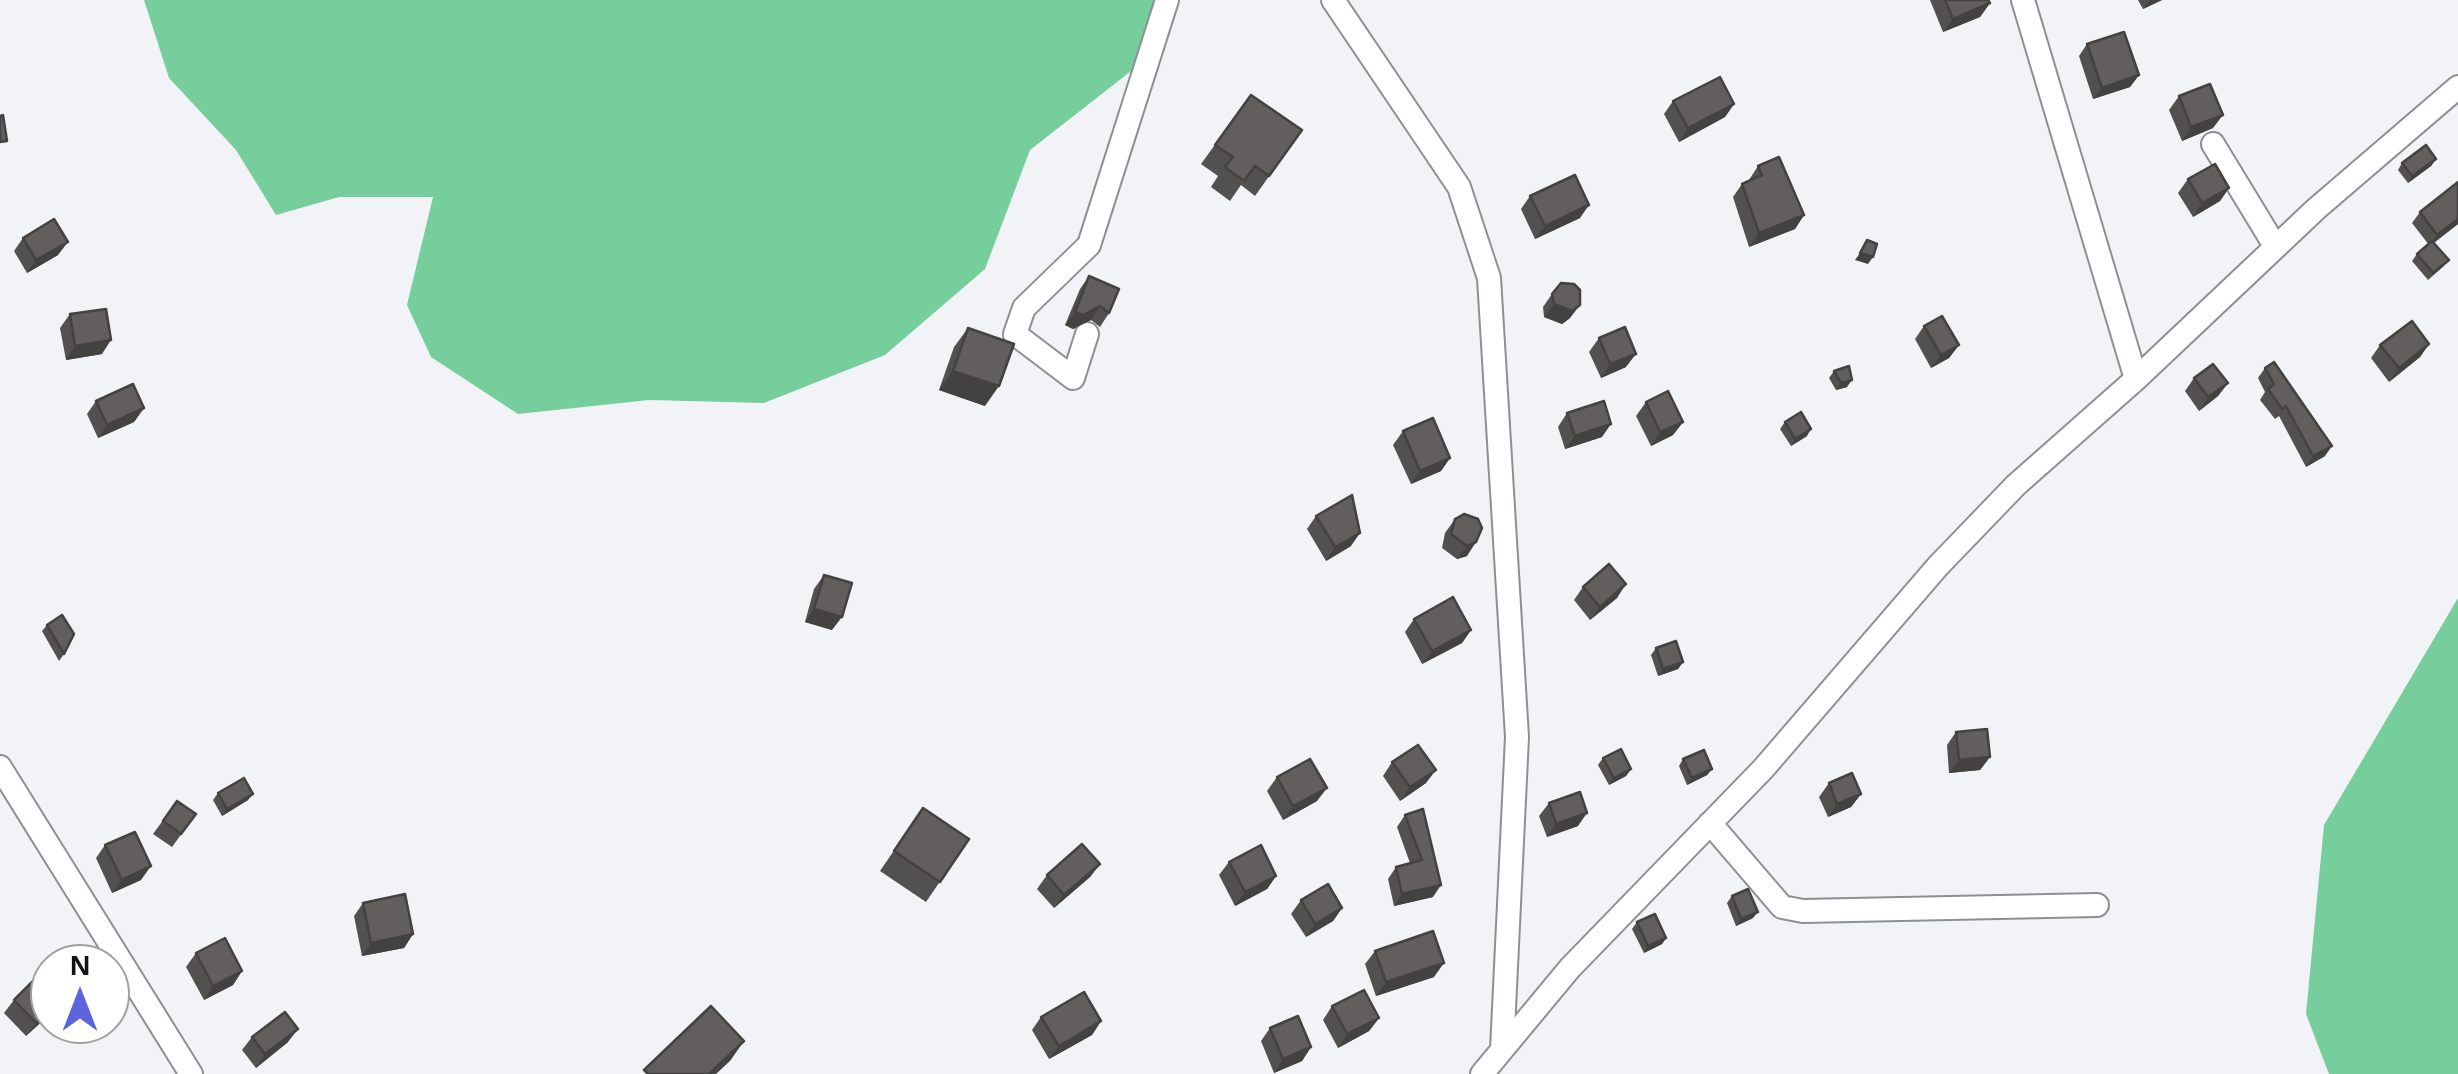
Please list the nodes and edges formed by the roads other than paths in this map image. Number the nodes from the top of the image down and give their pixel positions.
1 (1167, 0) edge
2 (1333, 0) edge
3 (2023, 0) edge
4 (2458, 87) edge
5 (2214, 144) dead end
6 (2275, 246) junction
7 (1087, 334) dead end
8 (2136, 379) junction
9 (0, 767) edge
10 (1710, 824) junction
11 (2097, 905) dead end
12 (1502, 1050) junction
13 (191, 1074) edge
14 (1482, 1074) edge

1 - 7 street
2 - 12 street
3 - 8 street
4 - 6 street
5 - 6 street
6 - 8 street
8 - 10 street
9 - 13 street
10 - 11 street
10 - 12 street
12 - 14 street

